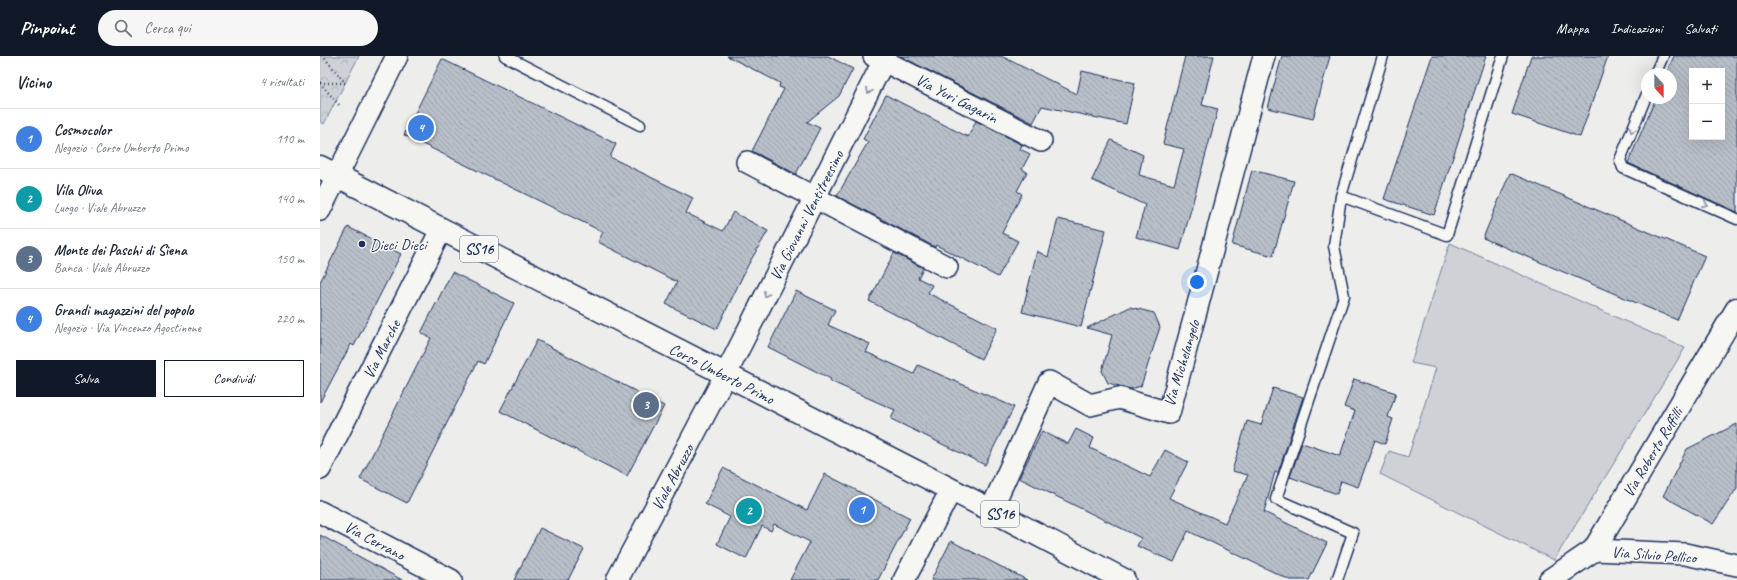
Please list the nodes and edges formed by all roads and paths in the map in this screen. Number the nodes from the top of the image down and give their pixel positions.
1 (324, 56) edge
2 (397, 56) edge
3 (505, 56) edge
4 (1264, 56) edge
5 (1383, 56) edge
6 (1503, 56) edge
7 (1663, 56) edge
8 (882, 58) edge
9 (1658, 68) edge
10 (320, 83) edge
11 (1643, 104) edge
12 (340, 106) dead end
13 (640, 125) dead end
14 (1040, 141) dead end
15 (747, 162) dead end
16 (325, 172) edge
17 (1341, 196) junction
18 (815, 197) junction
19 (320, 210) edge
20 (1737, 219) edge
21 (441, 230) junction
22 (947, 267) dead end
23 (1737, 309) edge
24 (726, 374) junction
25 (320, 469) edge
26 (951, 490) junction
27 (991, 510) junction
28 (320, 512) edge
29 (1594, 550) junction
30 (1737, 565) edge
31 (451, 580) edge
32 (617, 580) edge
33 (904, 580) edge
34 (1124, 580) edge
35 (1337, 580) edge
36 (1550, 580) edge

1 - 10 path
2 - 16 street
3 - 13 lane
4 - 27 street, Via Michelangelo
5 - 17 lane
6 - 17 lane
7 - 9 lane
8 - 14 street, Via Yuri Gagarin
8 -> 18 street, Via Giovanni Ventitreesimo
10 - 12 path
11 -> 20 lane
15 - 18 street
16 - 19 street
16 - 21 main road, Corso Umberto Primo / SS16
17 - 35 lane
18 - 22 street
18 -> 24 street, Via Giovanni Ventitreesimo
21 - 24 main road, Corso Umberto Primo / SS16
21 - 25 street, Via Marche
23 - 29 main road, Via Roberto Ruffilli
24 - 26 main road, Corso Umberto Primo / SS16
24 - 32 street, Viale Abruzzo
26 - 27 main road, Corso Umberto Primo / SS16
26 - 33 street
27 - 34 main road, Corso Umberto Primo / SS16
28 - 31 street, Via Cerrano
29 - 30 street, Via Silvio Pellico
29 - 36 main road, Via Roberto Ruffilli

